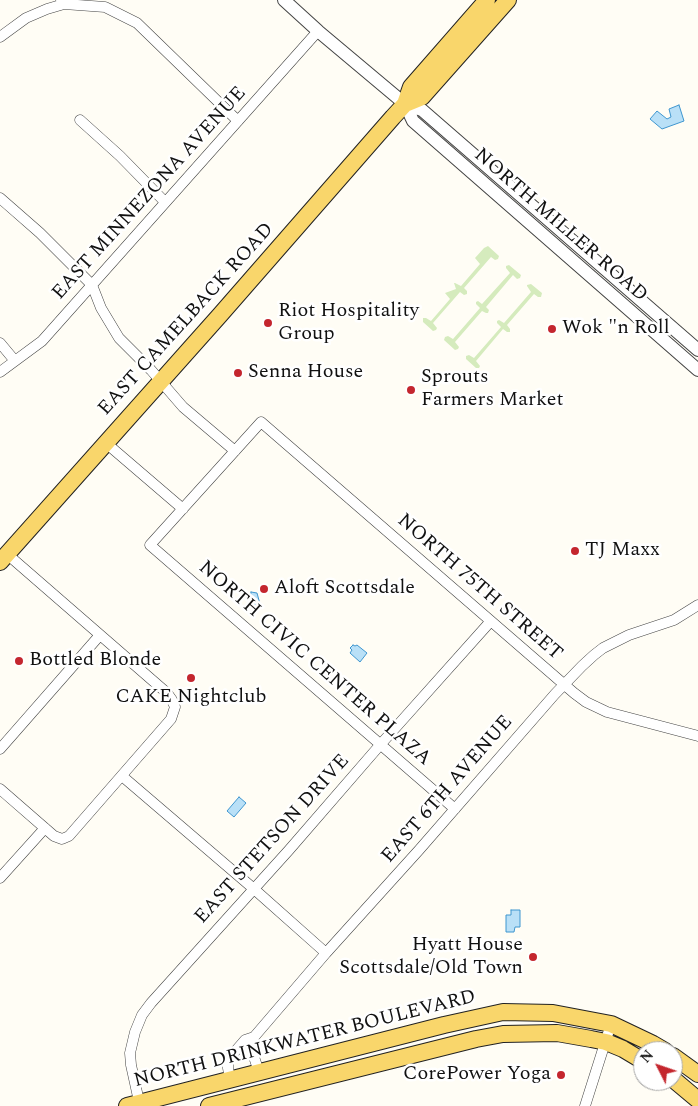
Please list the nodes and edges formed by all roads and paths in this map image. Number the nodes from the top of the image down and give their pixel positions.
1 (284, 0) edge
2 (487, 0) edge
3 (508, 0) edge
4 (63, 2) edge
5 (318, 31) junction
6 (0, 37) edge
7 (404, 104) junction
8 (80, 120) dead end
9 (238, 121) junction
10 (0, 198) edge
11 (165, 202) junction
12 (92, 285) junction
13 (0, 343) edge
14 (698, 350) edge
15 (15, 361) junction
16 (698, 370) edge
17 (0, 372) edge
18 (161, 382) junction
19 (106, 443) junction
20 (235, 451) junction
21 (182, 509) junction
22 (3, 558) edge
23 (698, 605) edge
24 (490, 622) junction
25 (100, 635) junction
26 (564, 685) junction
27 (698, 736) edge
28 (380, 745) junction
29 (0, 749) edge
30 (122, 776) junction
31 (0, 790) edge
32 (455, 809) junction
33 (45, 828) junction
34 (0, 878) edge
35 (254, 889) junction
36 (326, 953) junction
37 (611, 1024) junction
38 (254, 1037) junction
39 (647, 1041) edge
40 (606, 1042) junction
41 (633, 1056) edge
42 (683, 1063) edge
43 (259, 1072) junction
44 (698, 1074) edge
45 (230, 1079) junction
46 (683, 1087) edge
47 (698, 1100) edge
48 (233, 1103) edge
49 (135, 1105) edge
50 (209, 1106) edge
51 (585, 1106) edge

1 - 5 street, NORTH MILLER ROAD
2 - 7 main road, EAST CAMELBACK ROAD
3 - 7 main road, EAST CAMELBACK ROAD
4 - 6 street
4 - 9 street
5 - 7 street, NORTH MILLER ROAD
5 - 9 street, EAST MINNEZONA AVENUE
7 - 14 street, NORTH MILLER ROAD
7 - 16 street, NORTH MILLER ROAD
7 - 18 main road, EAST CAMELBACK ROAD
8 - 11 street
9 - 11 street, EAST MINNEZONA AVENUE
10 - 12 street
11 - 12 street, EAST MINNEZONA AVENUE
12 - 15 street, EAST MINNEZONA AVENUE
12 - 18 street
13 - 15 street
15 - 17 street, EAST MINNEZONA AVENUE
18 - 19 main road, EAST CAMELBACK ROAD
18 - 20 street
19 - 21 street
19 - 22 main road, EAST CAMELBACK ROAD
20 - 21 street
20 - 24 street, NORTH 75TH STREET
21 - 28 street, NORTH CIVIC CENTER PLAZA
22 - 25 street
23 - 26 street, EAST 6TH AVENUE
24 - 26 street, NORTH 75TH STREET
24 - 28 street, EAST STETSON DRIVE
25 - 29 street
25 - 30 street
26 - 27 street, NORTH 75TH STREET
26 - 32 street, EAST 6TH AVENUE
28 - 32 street, NORTH CIVIC CENTER PLAZA
28 - 35 street, EAST STETSON DRIVE
30 - 33 street
30 - 35 street
31 - 33 street
32 - 36 street, EAST 6TH AVENUE
33 - 34 street
35 - 36 street
35 - 49 street, EAST STETSON DRIVE
36 - 38 street, EAST 6TH AVENUE
37 - 39 main road, NORTH DRINKWATER BOULEVARD
37 - 40 street
37 - 43 main road, NORTH DRINKWATER BOULEVARD
38 - 43 street
38 - 45 street, EAST 6TH AVENUE
40 - 41 main road, NORTH DRINKWATER BOULEVARD
40 - 48 main road, NORTH DRINKWATER BOULEVARD
40 - 51 street
42 - 44 main road
43 - 45 main road, NORTH DRINKWATER BOULEVARD
45 - 49 main road, NORTH DRINKWATER BOULEVARD
46 - 47 main road
48 - 50 main road, NORTH DRINKWATER BOULEVARD

